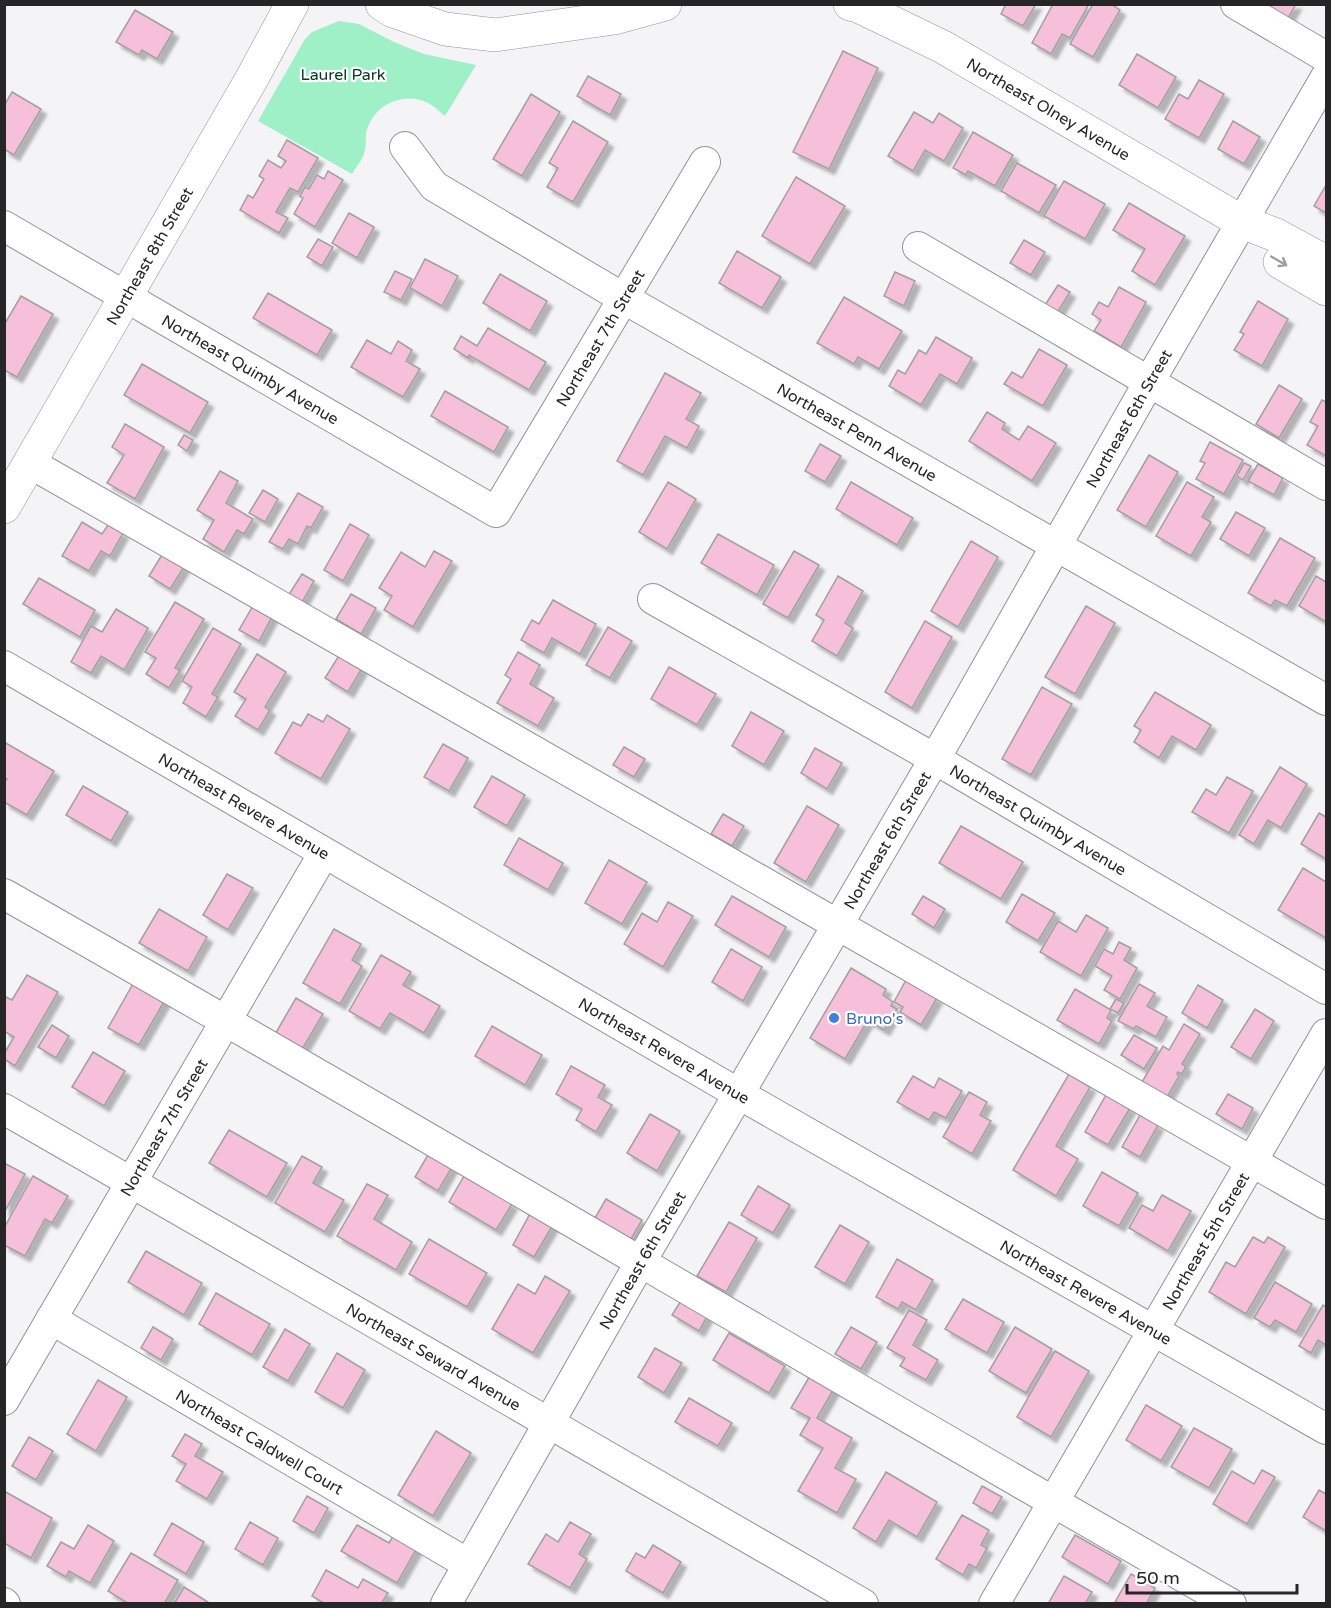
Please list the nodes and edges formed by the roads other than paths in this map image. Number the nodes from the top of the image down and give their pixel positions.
1 (292, 4) edge
2 (382, 4) edge
3 (665, 4) edge
4 (850, 4) edge
5 (1236, 4) edge
6 (1326, 57) edge
7 (1326, 76) edge
8 (405, 147) dead end
9 (705, 162) dead end
10 (1242, 222) junction
11 (4, 226) edge
12 (918, 248) dead end
13 (1326, 262) edge
14 (1326, 289) edge
15 (127, 296) junction
16 (623, 298) junction
17 (1149, 382) junction
18 (30, 463) junction
19 (1326, 485) edge
20 (4, 507) edge
21 (496, 512) joint
22 (1057, 546) junction
23 (654, 599) dead end
24 (4, 666) edge
25 (1326, 700) edge
26 (935, 759) junction
27 (324, 853) junction
28 (4, 894) edge
29 (837, 925) junction
30 (1326, 989) edge
31 (227, 1020) junction
32 (1326, 1034) edge
33 (739, 1094) junction
34 (4, 1109) edge
35 (1252, 1160) junction
36 (131, 1182) junction
37 (1326, 1204) edge
38 (641, 1261) junction
39 (51, 1319) junction
40 (1153, 1330) junction
41 (4, 1400) edge
42 (550, 1423) junction
43 (1326, 1429) edge
44 (1052, 1502) junction
45 (468, 1564) junction
46 (446, 1604) edge
47 (863, 1604) edge
48 (994, 1604) edge
49 (1231, 1604) edge

1 - 15 main road, Northeast 8th Street
2 - 3 main road
4 - 10 main road, Northeast Olney Avenue
5 - 6 street
7 - 10 street, Northeast 6th Street
8 - 16 street, Northeast Penn Avenue
9 - 16 street, Northeast 7th Street
10 - 13 main road, Northeast Olney Avenue
10 -> 14 main road, Northeast Olney Avenue
10 - 17 street, Northeast 6th Street
11 - 15 street, Northeast Quimby Avenue
12 - 17 street
15 - 18 main road, Northeast 8th Street
15 - 21 street, Northeast Quimby Avenue
16 - 21 street, Northeast 7th Street
16 - 22 street, Northeast Penn Avenue
17 - 19 street
17 - 22 street, Northeast 6th Street
18 - 20 main road, Northeast 8th Street
18 - 29 street
22 - 25 street, Northeast Penn Avenue
22 - 26 street, Northeast 6th Street
23 - 26 street, Northeast Quimby Avenue
24 - 27 street, Northeast Revere Avenue
26 - 29 street, Northeast 6th Street
26 - 30 street, Northeast Quimby Avenue
27 - 31 street, Northeast 7th Street
27 - 33 street, Northeast Revere Avenue
28 - 31 street
29 - 33 street, Northeast 6th Street
29 - 35 street
31 - 36 street, Northeast 7th Street
31 - 38 street
32 - 35 street, Northeast 5th Street
33 - 38 street, Northeast 6th Street
33 - 40 street, Northeast Revere Avenue
34 - 36 street, Northeast Seward Avenue
35 - 37 street
35 - 40 street, Northeast 5th Street
36 - 39 street, Northeast 7th Street
36 - 42 street, Northeast Seward Avenue
38 - 42 street, Northeast 6th Street
38 - 44 street
39 - 41 street, Northeast 7th Street
39 - 45 street, Northeast Caldwell Court
40 - 43 street, Northeast Revere Avenue
40 - 44 street, Northeast 5th Street
42 - 45 street, Northeast 6th Street
42 - 47 street, Northeast Seward Avenue
44 - 48 street, Northeast 5th Street
44 - 49 street
45 - 46 street, Northeast 6th Street

